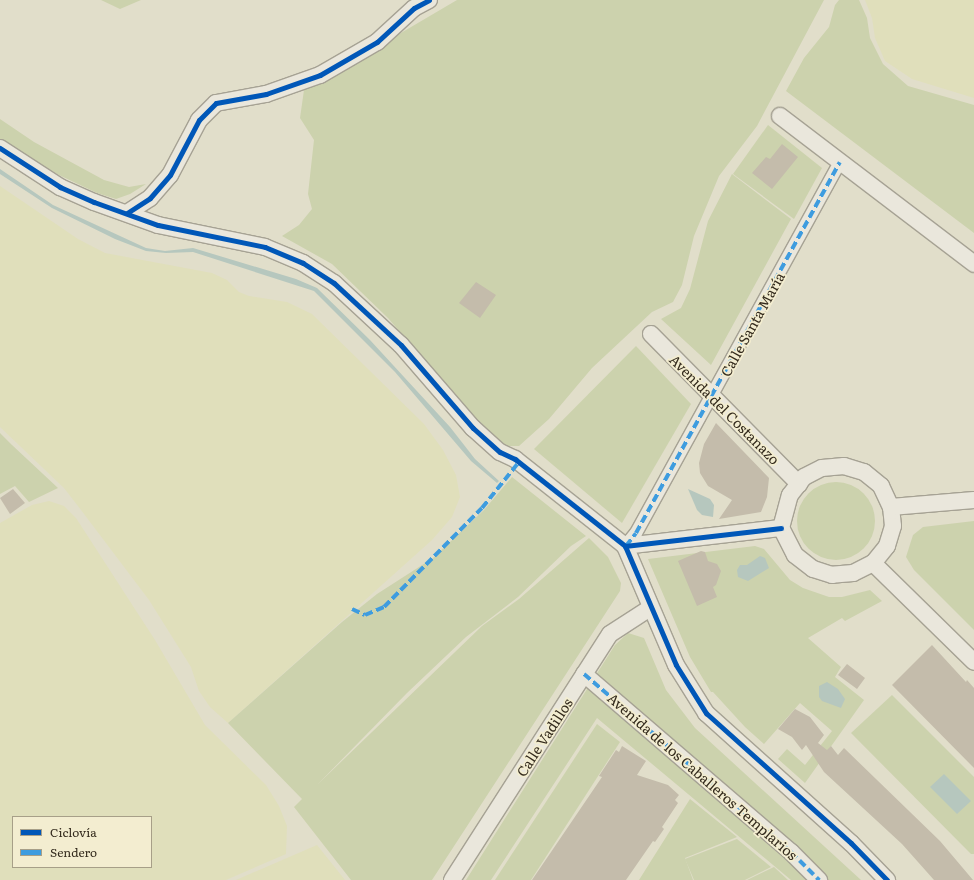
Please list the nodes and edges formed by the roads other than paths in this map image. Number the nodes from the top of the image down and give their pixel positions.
1 (429, 0) edge
2 (780, 116) dead end
3 (0, 148) edge
4 (840, 162) junction
5 (127, 213) junction
6 (974, 264) edge
7 (651, 334) dead end
8 (712, 396) junction
9 (799, 484) junction
10 (974, 500) edge
11 (891, 507) junction
12 (781, 528) junction
13 (625, 546) junction
14 (873, 563) junction
15 (650, 608) junction
16 (974, 662) edge
17 (584, 674) junction
18 (452, 880) edge
19 (819, 880) edge
20 (887, 880) edge

1 - 5 street
2 - 4 street
3 - 5 street
4 - 6 street
4 - 8 street, Calle Santa María
5 - 13 street
7 - 8 street, Avenida del Costanazo
8 - 9 street, Avenida del Costanazo
8 - 13 street, Calle Santa María
9 - 11 street
9 - 12 street
10 - 11 street
11 - 14 street
12 - 13 street
12 - 14 street
13 - 15 street
14 - 16 street
15 - 17 street, Calle Vadillos
15 - 20 street
17 - 18 street, Calle Vadillos
17 - 19 street, Avenida de los Caballeros Templarios

